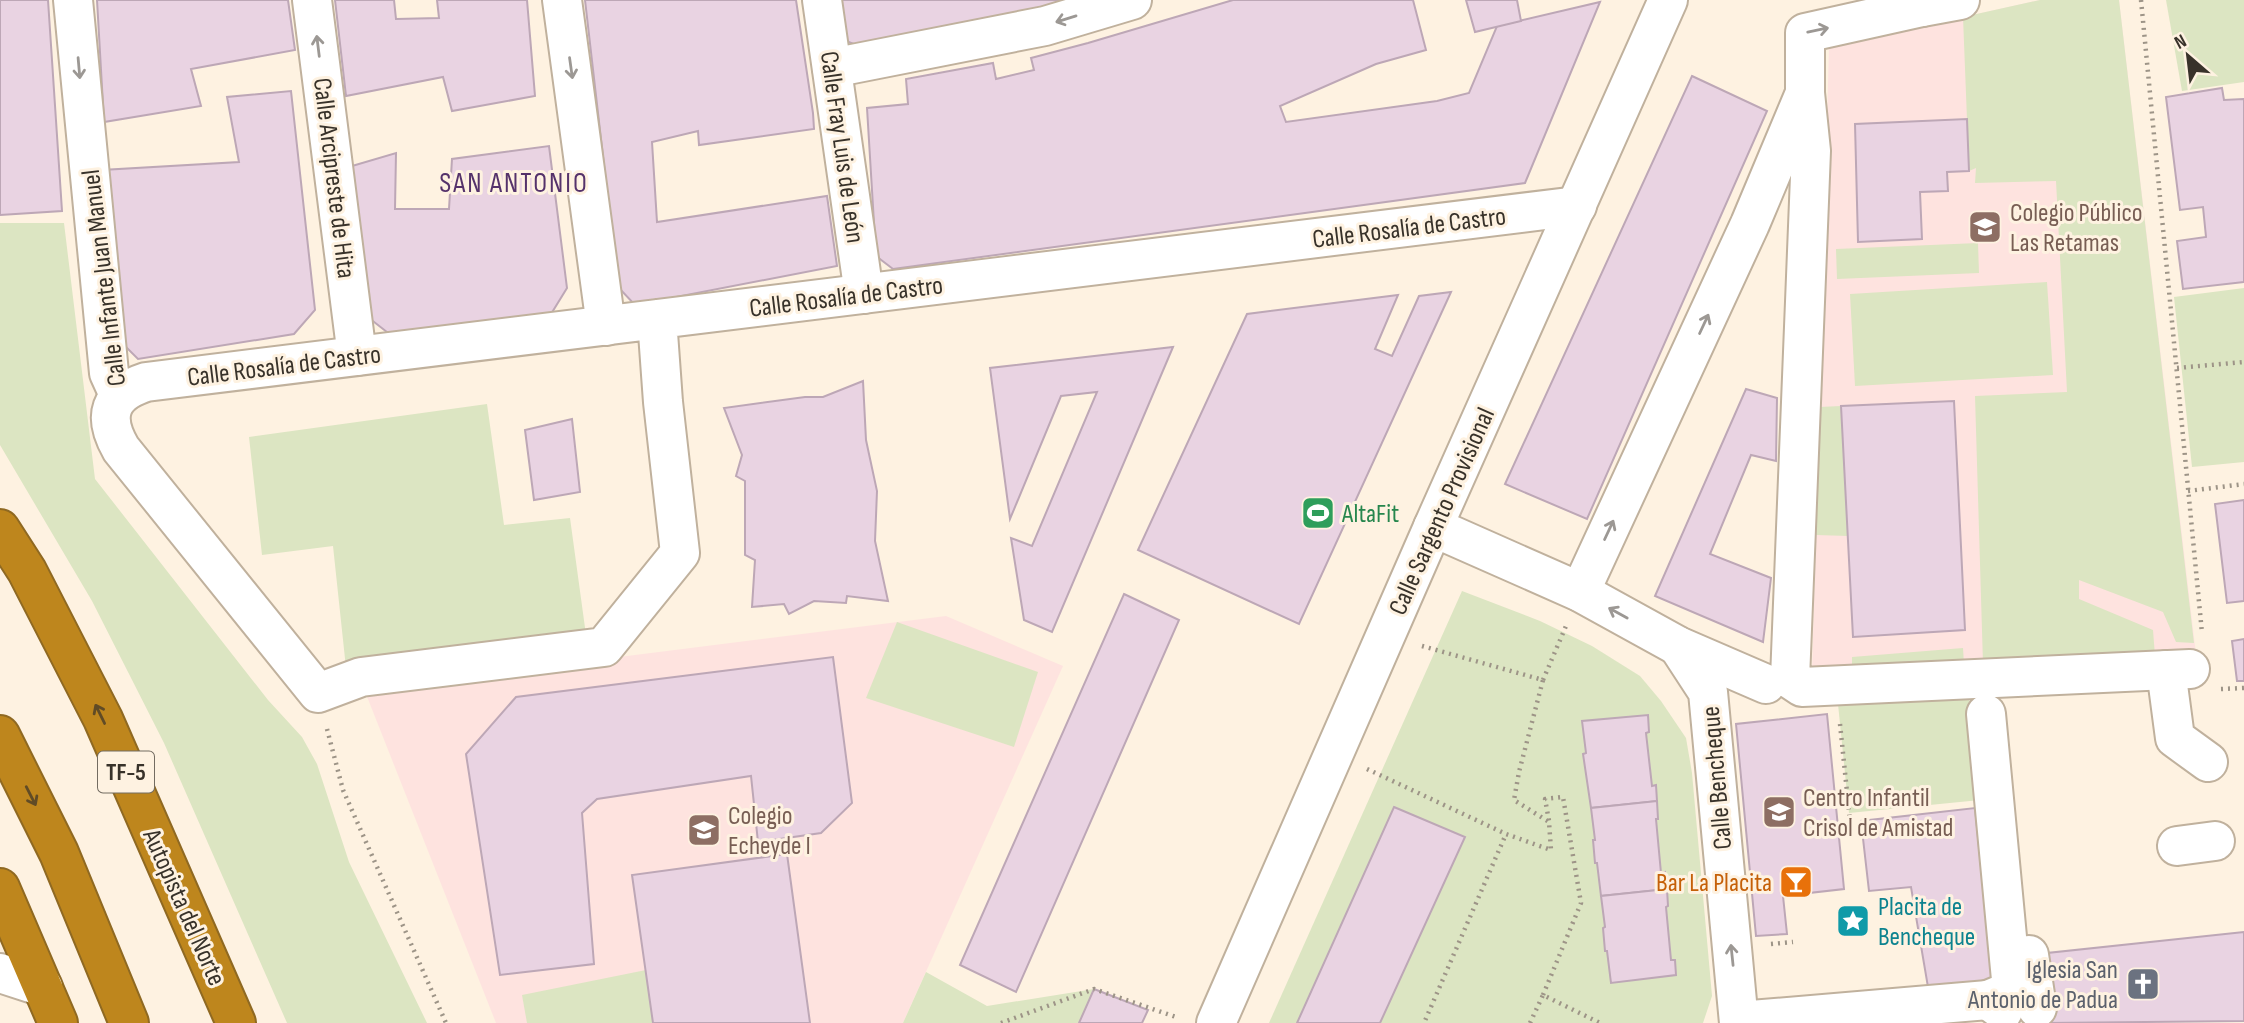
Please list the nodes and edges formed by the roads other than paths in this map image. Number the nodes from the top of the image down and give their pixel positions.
1 (73, 0) edge
2 (312, 0) edge
3 (562, 0) edge
4 (822, 0) edge
5 (1132, 0) edge
6 (1668, 0) edge
7 (1960, 0) edge
8 (1921, 4) edge
9 (832, 68) junction
10 (1805, 93) junction
11 (1577, 206) junction
12 (864, 294) junction
13 (657, 319) junction
14 (607, 326) junction
15 (357, 356) junction
16 (119, 395) junction
17 (1433, 527) junction
18 (0, 529) edge
19 (1580, 592) junction
20 (1678, 646) junction
21 (1766, 684) dead end
22 (1985, 694) junction
23 (0, 735) edge
24 (2208, 762) dead end
25 (2215, 841) dead end
26 (2177, 846) dead end
27 (0, 888) edge
28 (2029, 955) dead end
29 (0, 973) edge
30 (43, 987) junction
31 (2009, 1006) junction
32 (1198, 1021) edge
33 (1739, 1022) edge
34 (58, 1023) edge
35 (129, 1023) edge
36 (236, 1023) edge

1 -> 16 street, Calle Infante Juan Manuel
15 -> 2 street, Calle Arcipreste de Hita
3 -> 14 street
4 - 9 street, Calle Fray Luis de León
5 -> 9 street
6 - 11 street, Calle Sargento Provisional
7 - 8 street
10 -> 8 street
9 - 12 street, Calle Fray Luis de León
19 -> 10 street
10 - 22 street
11 - 12 street, Calle Rosalía de Castro
11 - 17 street, Calle Sargento Provisional
12 - 13 street, Calle Rosalía de Castro
13 - 14 street, Calle Rosalía de Castro
13 - 16 street, Calle Infante Juan Manuel
14 - 15 street, Calle Rosalía de Castro
15 - 16 street, Calle Rosalía de Castro
17 - 19 street, Calle Bencheque
17 - 32 street, Calle Sargento Provisional
36 -> 18 highway, Autopista del Norte / TF-5
20 -> 19 street, Calle Bencheque
20 - 21 street
33 -> 20 street, Calle Bencheque
22 - 24 street
22 - 31 street
23 -> 35 highway
25 - 26 street
27 - 30 highway
28 - 31 street
29 - 30 street
30 - 34 highway
31 - 33 street

